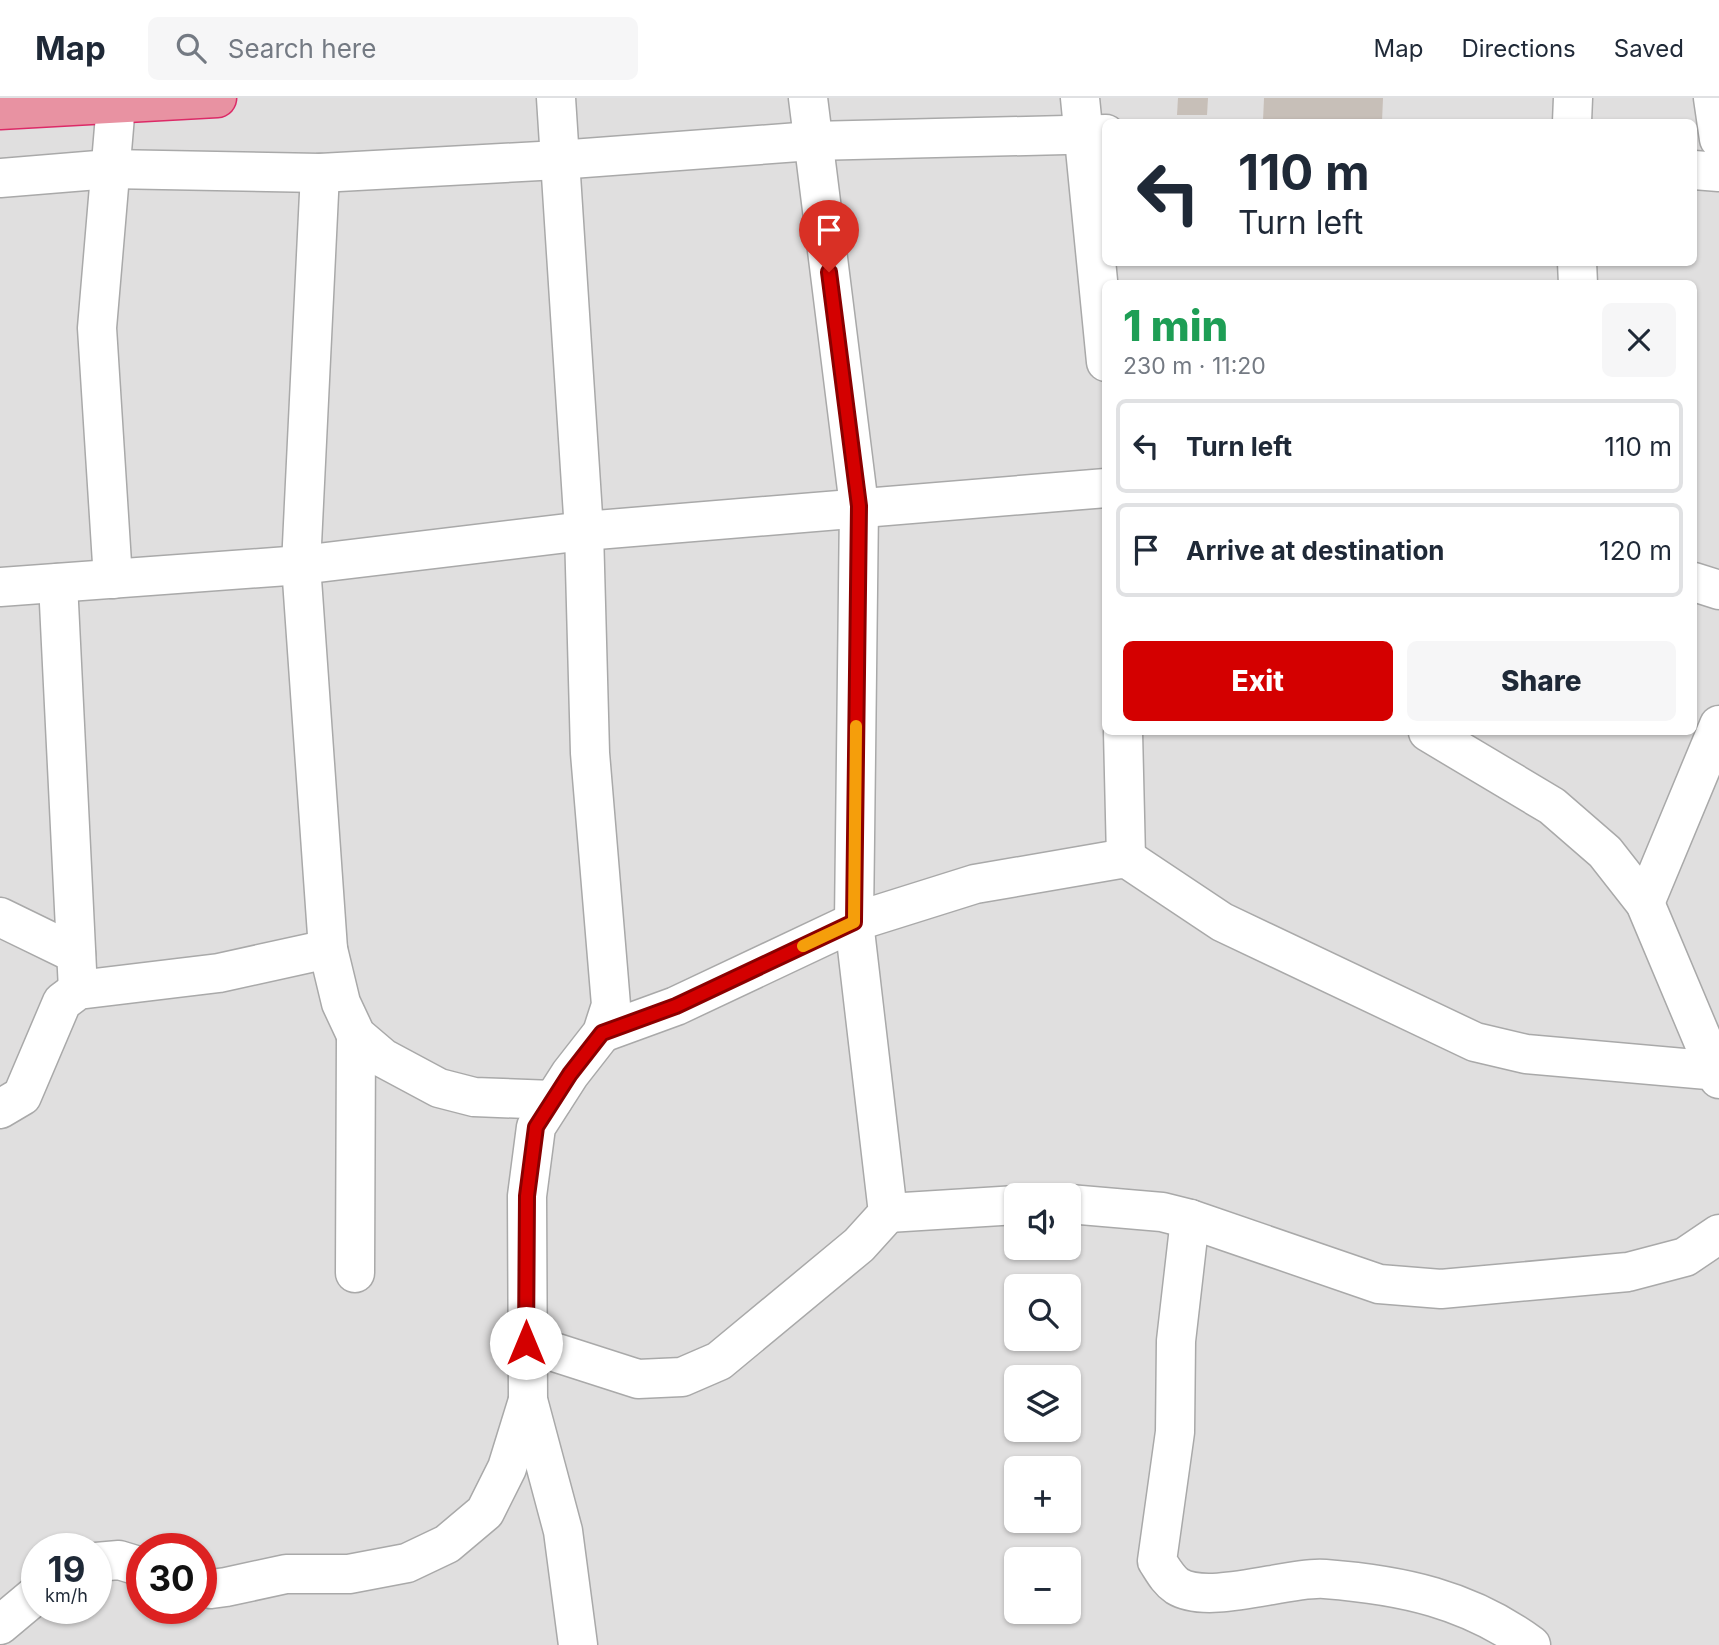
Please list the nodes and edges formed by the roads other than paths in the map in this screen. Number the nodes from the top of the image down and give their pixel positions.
1 (218, 98) edge
2 (556, 98) edge
3 (808, 98) edge
4 (1573, 98) edge
5 (1713, 98) edge
6 (116, 104) junction
7 (0, 110) edge
8 (1572, 119) edge
9 (1090, 122) edge
10 (1719, 139) edge
11 (812, 141) junction
12 (558, 160) junction
13 (110, 169) junction
14 (1697, 170) edge
15 (1719, 172) edge
16 (320, 173) junction
17 (0, 178) edge
18 (1102, 302) edge
19 (1102, 488) edge
20 (859, 506) junction
21 (584, 531) junction
22 (301, 565) junction
23 (113, 579) junction
24 (58, 583) junction
25 (1697, 583) edge
26 (0, 587) edge
27 (1719, 590) edge
28 (1719, 725) edge
29 (1123, 735) edge
30 (1433, 735) edge
31 (1126, 858) junction
32 (1645, 902) junction
33 (0, 917) edge
34 (854, 922) junction
35 (328, 948) junction
36 (77, 972) junction
37 (602, 1033) junction
38 (356, 1035) junction
39 (1717, 1074) edge
40 (552, 1100) junction
41 (0, 1109) edge
42 (1081, 1205) edge
43 (1004, 1206) edge
44 (888, 1213) junction
45 (1191, 1219) junction
46 (1719, 1234) edge
47 (355, 1273) dead end
48 (526, 1343) junction
49 (528, 1400) junction
50 (217, 1588) edge
51 (21, 1607) edge
52 (0, 1625) edge
53 (578, 1645) edge
54 (1531, 1645) edge

1 - 6 highway
2 - 12 street
3 - 11 street
4 - 8 street
5 - 10 street
6 - 7 highway
6 - 13 street
9 - 11 street
9 - 18 street
11 - 12 street
11 - 20 street
12 - 16 street
12 - 21 street
13 - 16 street
13 - 17 street
13 - 23 street
14 - 15 street
16 - 22 street
19 - 20 street
20 - 21 street
20 - 34 street
21 - 22 street
21 - 37 street
22 - 23 street
22 - 35 street
23 - 24 street
24 - 26 street
24 - 36 street
25 - 27 street
28 - 32 street
29 - 31 street
30 - 32 street
31 - 34 street
31 - 39 street
32 - 39 street
33 - 36 street
34 - 37 street
34 - 44 street
35 - 36 street
35 - 38 street
36 - 41 street
37 - 40 street
38 - 40 street
38 - 47 street
40 - 48 street
42 - 45 street
43 - 44 street
44 - 48 street
45 - 46 street
45 - 54 street
48 - 49 street
49 - 50 street
49 - 53 street
51 - 52 street

